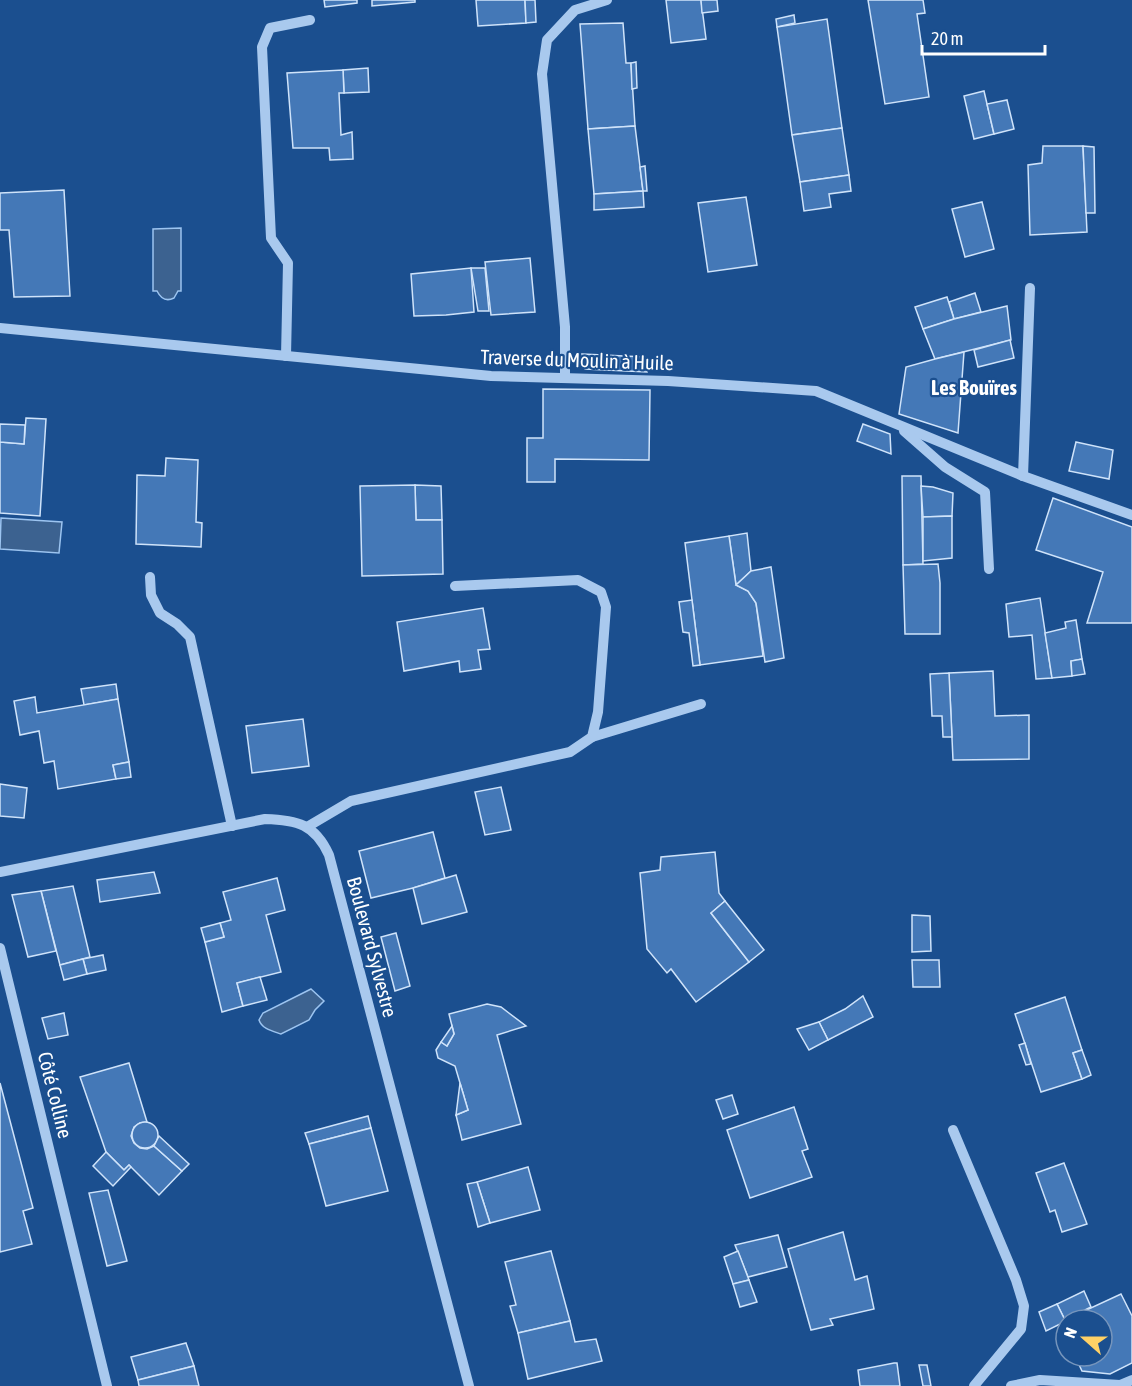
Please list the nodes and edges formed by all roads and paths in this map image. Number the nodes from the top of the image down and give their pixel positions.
1 (607, 0) edge
2 (309, 20) dead end
3 (1030, 288) dead end
4 (0, 328) edge
5 (286, 356) junction
6 (565, 378) junction
7 (896, 424) junction
8 (1023, 476) junction
9 (1132, 515) edge
10 (989, 569) dead end
11 (150, 577) dead end
12 (455, 586) dead end
13 (701, 704) dead end
14 (592, 737) junction
15 (232, 825) junction
16 (307, 826) junction
17 (0, 872) edge
18 (0, 948) edge
19 (953, 1130) dead end
20 (1132, 1380) edge
21 (107, 1386) edge
22 (469, 1386) edge
23 (974, 1386) edge
24 (1011, 1386) edge

1 - 6 street
2 - 5 street
3 - 8 street
4 - 5 street, Traverse du Moulin à Huile
5 - 6 street, Traverse du Moulin à Huile
6 - 7 street, Traverse du Moulin à Huile
7 - 8 street, Traverse du Moulin à Huile
7 - 10 street
8 - 9 street, Traverse du Moulin à Huile
11 - 15 street
12 - 14 street
13 - 14 street
14 - 16 street
15 - 16 street
15 - 17 street
16 - 22 street, Boulevard Sylvestre
18 - 21 street, Côté Colline
19 - 23 street
20 - 24 street

